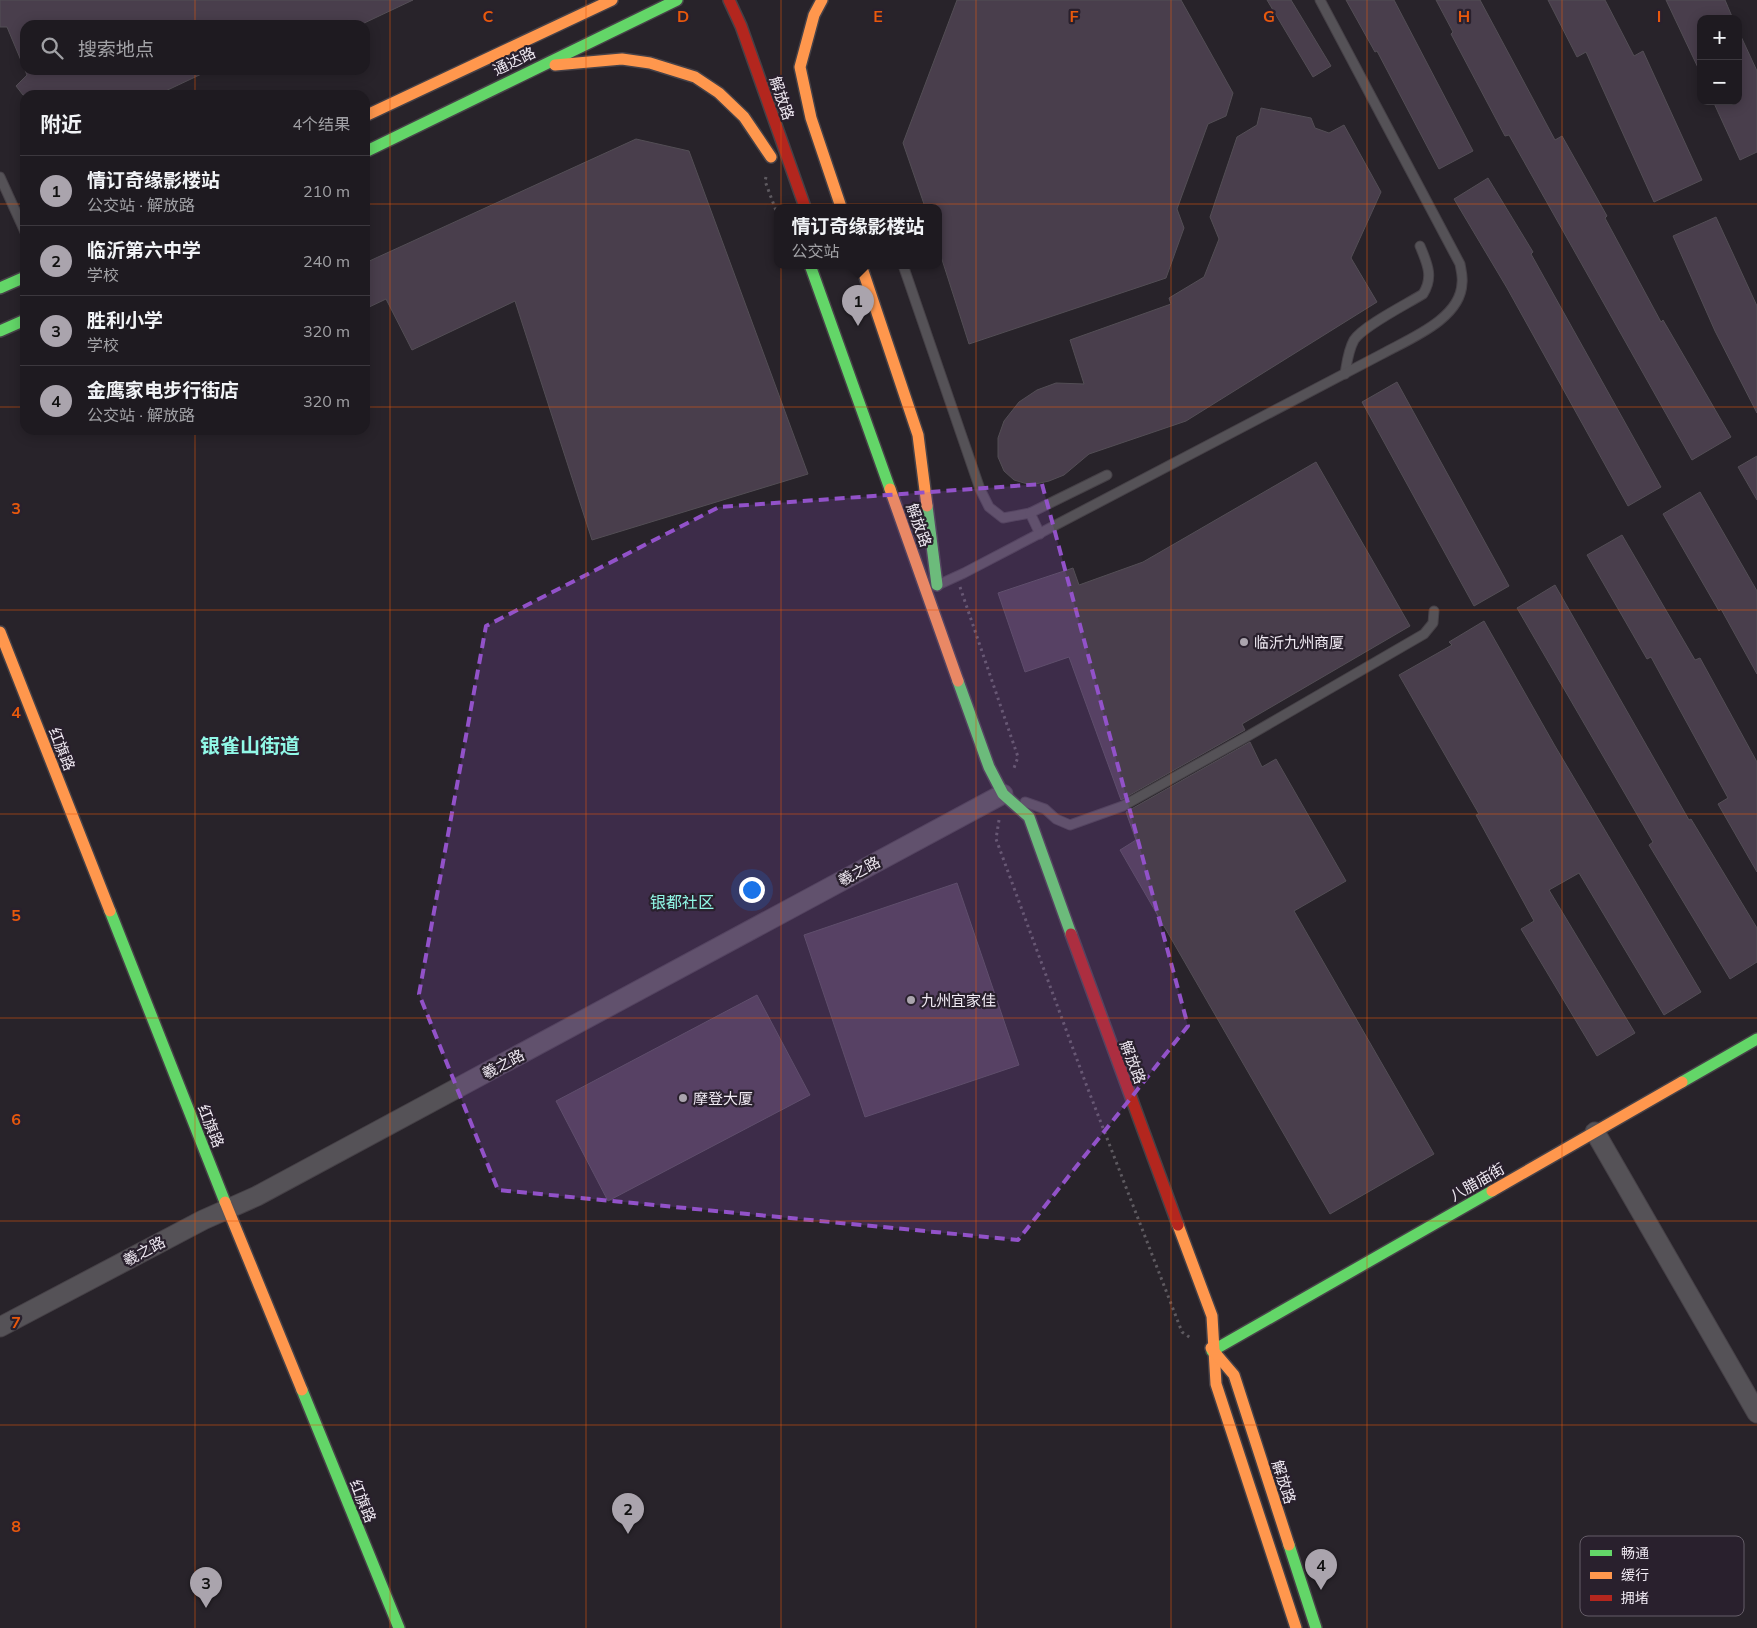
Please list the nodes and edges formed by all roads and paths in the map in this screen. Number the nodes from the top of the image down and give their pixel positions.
1 (612, 0) edge
2 (677, 0) edge
3 (720, 0) edge
4 (729, 0) edge
5 (822, 0) edge
6 (1320, 0) edge
7 (547, 16) dead end
8 (726, 24) dead end
9 (519, 44) junction
10 (536, 67) junction
11 (756, 112) dead end
12 (370, 114) edge
13 (370, 150) edge
14 (772, 161) junction
15 (0, 177) edge
16 (774, 204) edge
17 (804, 204) edge
18 (840, 204) edge
19 (20, 221) edge
20 (1420, 246) dead end
21 (811, 269) edge
22 (862, 269) edge
23 (904, 269) edge
24 (20, 279) edge
25 (0, 288) edge
26 (20, 322) edge
27 (0, 331) edge
28 (1345, 374) junction
29 (1107, 475) dead end
30 (1030, 513) junction
31 (917, 528) dead end
32 (1040, 534) junction
33 (956, 577) junction
34 (939, 589) junction
35 (1434, 611) dead end
36 (0, 632) edge
37 (980, 707) dead end
38 (1004, 794) junction
39 (1010, 819) dead end
40 (1757, 1038) edge
41 (1595, 1132) junction
42 (228, 1208) junction
43 (0, 1327) edge
44 (1200, 1331) dead end
45 (1212, 1351) junction
46 (1757, 1413) edge
47 (399, 1628) edge
48 (1296, 1628) edge
49 (1316, 1628) edge

1 - 9 main road, 通达路
2 - 10 main road, 通达路
3 - 8 main road
4 - 17 main road, 解放路
5 - 18 main road
6 - 28 lane
7 - 9 main road
9 - 12 main road, 通达路
10 - 13 main road, 通达路
10 - 14 main road
11 - 14 main road, 解放路
14 - 16 path
15 - 19 lane
20 - 28 lane
21 - 38 main road, 解放路
22 - 34 main road
23 - 30 lane
24 - 25 main road
26 - 27 main road
28 - 32 lane
29 - 30 lane
30 - 32 lane
31 - 34 main road, 解放路
32 - 33 lane
33 - 34 lane
33 - 38 path
35 - 38 lane
36 - 42 main road, 红旗路
37 - 38 main road, 解放路
38 - 39 main road, 解放路
38 - 42 street, 羲之路
38 - 45 main road, 解放路
38 - 45 path
40 - 41 main road, 八腊庙街
41 - 45 main road, 八腊庙街
41 - 46 street
42 - 43 street, 羲之路
42 - 47 main road, 红旗路
44 - 45 main road, 解放路
45 - 48 main road, 解放路
45 - 49 main road, 解放路

